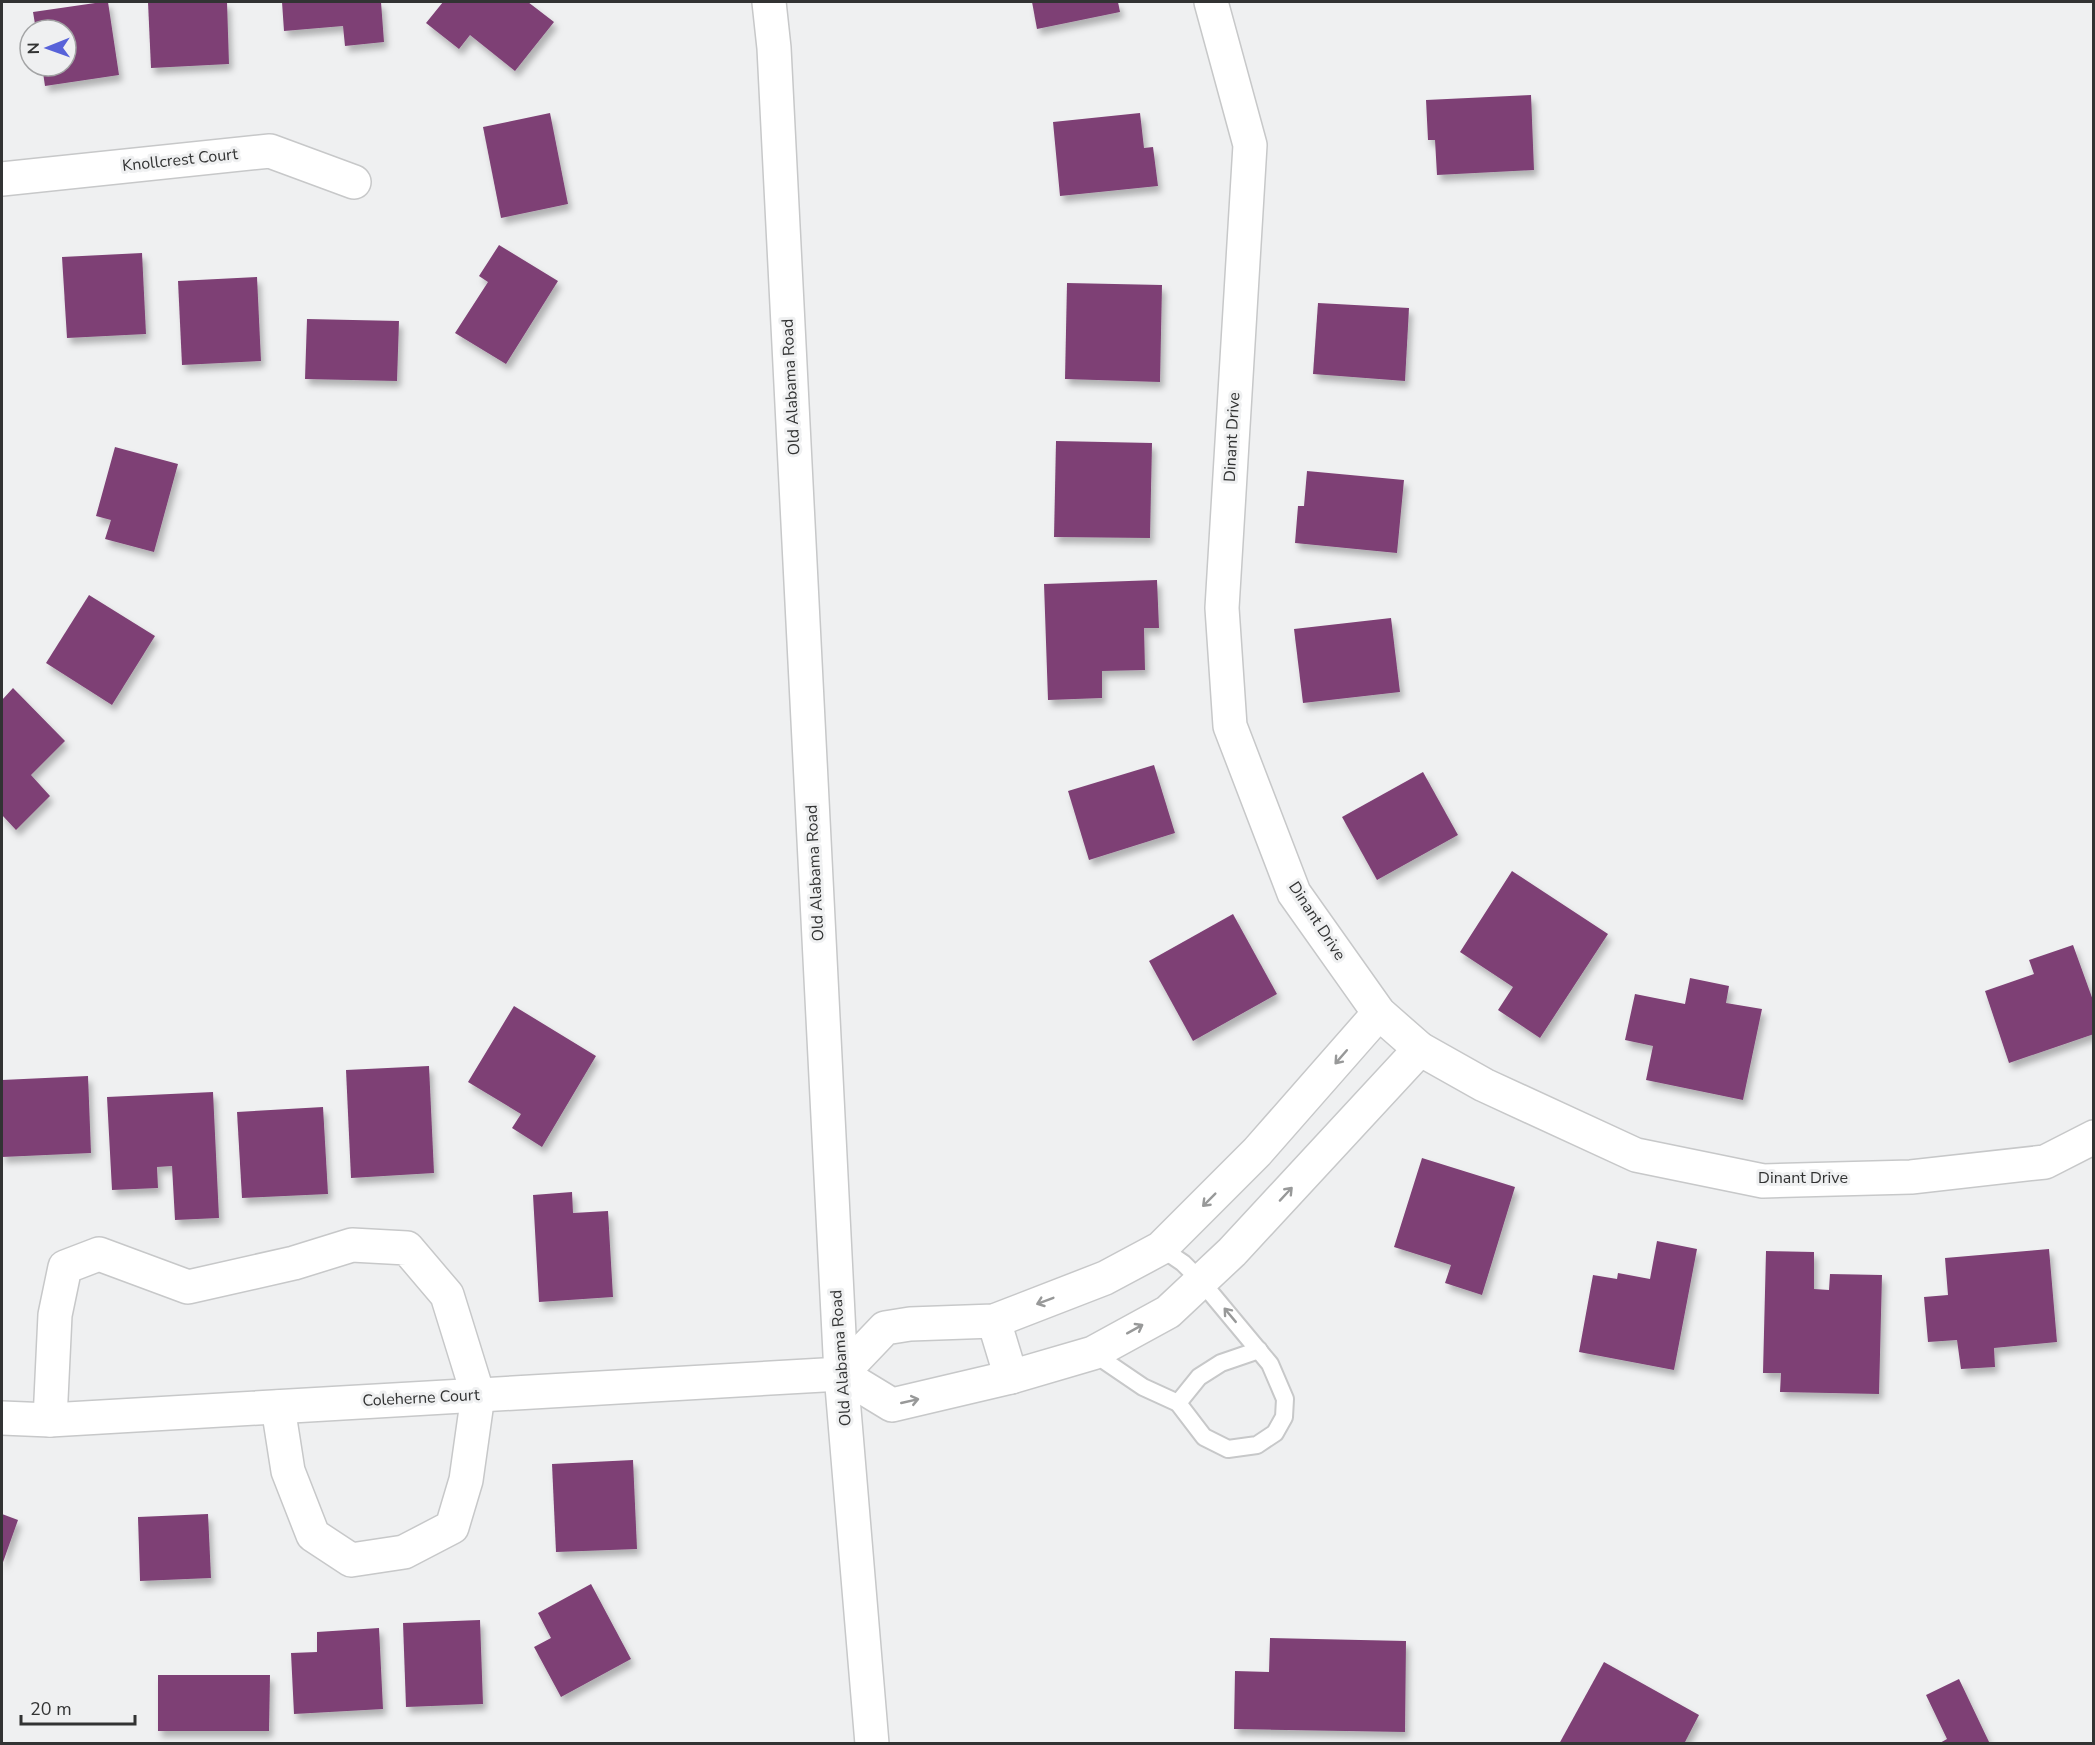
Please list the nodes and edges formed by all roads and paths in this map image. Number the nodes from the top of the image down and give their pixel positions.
1 (769, 2) edge
2 (1210, 2) edge
3 (2, 179) edge
4 (354, 182) dead end
5 (1379, 1013) junction
6 (1420, 1049) junction
7 (2094, 1137) edge
8 (1161, 1248) junction
9 (1200, 1280) junction
10 (994, 1321) junction
11 (1259, 1350) junction
12 (1093, 1353) junction
13 (841, 1374) junction
14 (1011, 1377) junction
15 (478, 1395) junction
16 (1178, 1403) junction
17 (278, 1407) junction
18 (2, 1418) edge
19 (50, 1420) junction
20 (872, 1743) edge

1 - 13 street, Old Alabama Road
2 - 5 street, Dinant Drive
3 - 4 street, Knollcrest Court
5 - 6 street, Dinant Drive
5 -> 8 street
6 - 7 street, Dinant Drive
9 -> 6 street
8 - 9 lane
8 -> 10 street
11 -> 9 lane
12 -> 9 street
10 - 13 street
10 - 14 street
11 - 16 lane
11 - 16 lane
12 - 14 street
12 - 16 lane
13 -> 14 street
13 - 15 street, Coleherne Court
13 - 20 street, Old Alabama Road
15 - 17 street, Coleherne Court
15 - 17 street
15 - 19 street
17 - 19 street, Coleherne Court
18 - 19 street, Coleherne Court

